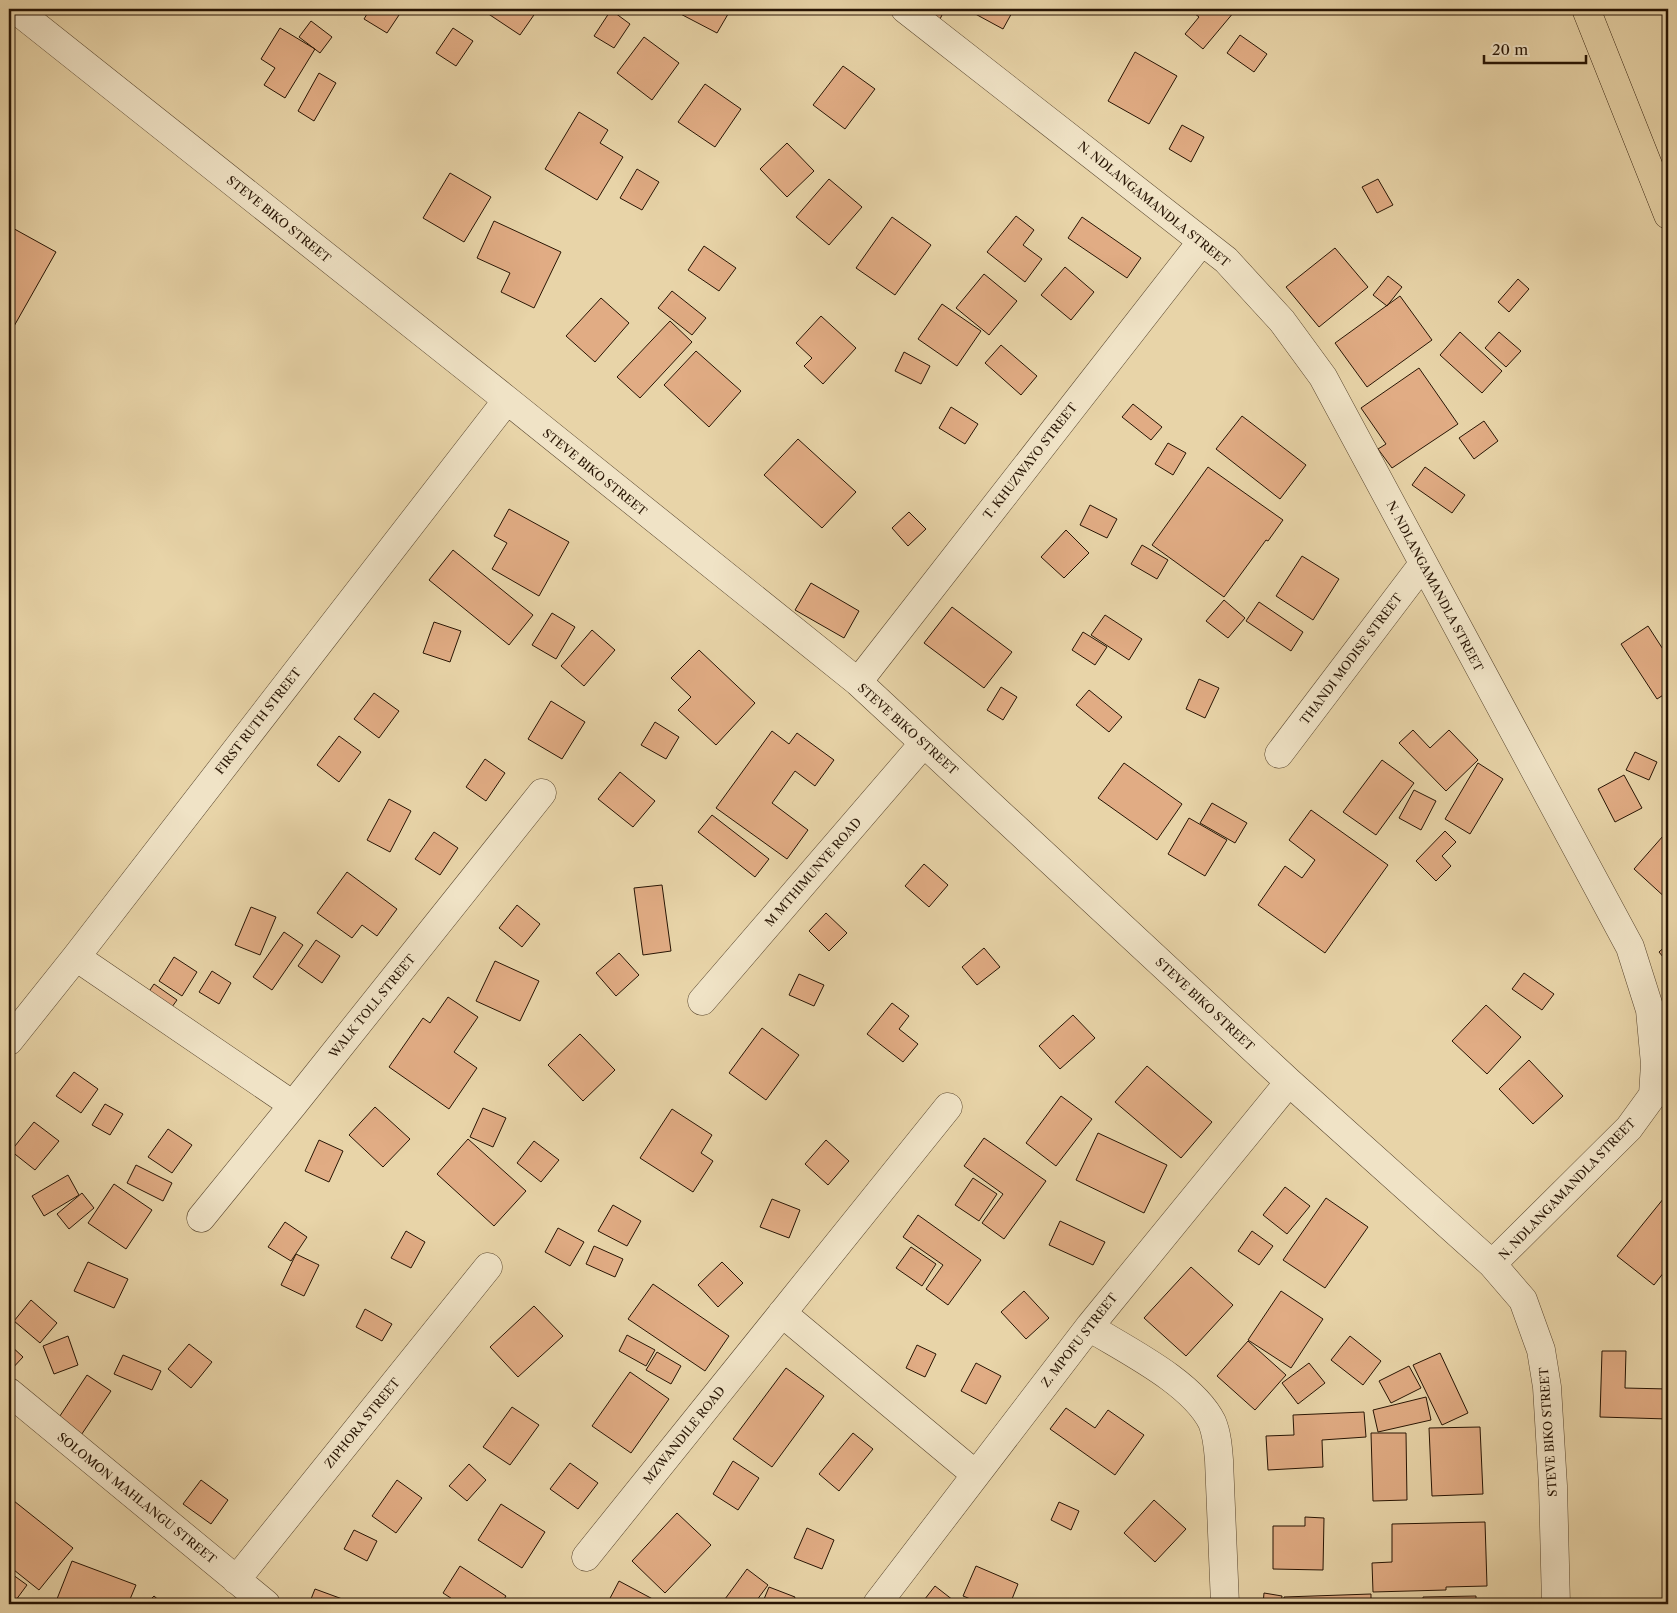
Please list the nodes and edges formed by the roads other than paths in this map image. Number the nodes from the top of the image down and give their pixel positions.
1 (15, 9) edge
2 (905, 9) edge
3 (1586, 9) edge
4 (1668, 215) edge
5 (1202, 240) junction
6 (507, 400) junction
7 (1423, 564) junction
8 (858, 682) junction
9 (924, 743) junction
10 (1279, 754) dead end
11 (542, 793) dead end
12 (76, 957) junction
13 (702, 1001) dead end
14 (9, 1041) edge
15 (1289, 1082) junction
16 (293, 1105) junction
17 (948, 1107) dead end
18 (201, 1218) dead end
19 (1492, 1264) junction
20 (488, 1267) dead end
21 (782, 1313) junction
22 (1089, 1327) junction
23 (9, 1392) edge
24 (975, 1474) junction
25 (586, 1557) dead end
26 (236, 1580) junction
27 (266, 1604) edge
28 (877, 1604) edge
29 (1225, 1604) edge
30 (1556, 1604) edge

1 - 6 street, STEVE BIKO STREET
2 - 5 street, N. NDLANGAMANDLA STREET
3 - 4 highway
5 - 7 street, N. NDLANGAMANDLA STREET
5 - 8 street, T. KHUZWAYO STREET
6 - 8 street, STEVE BIKO STREET
6 - 12 street, FIRST RUTH STREET
7 - 10 street, THANDI MODISE STREET
7 - 19 street, N. NDLANGAMANDLA STREET
8 - 9 street, STEVE BIKO STREET
9 - 13 street, M MTHIMUNYE ROAD
9 - 15 street, STEVE BIKO STREET
11 - 16 street, WALK TOLL STREET
12 - 14 street, FIRST RUTH STREET
12 - 16 street
15 - 19 street, STEVE BIKO STREET
15 - 22 street, Z. MPOFU STREET
16 - 18 street, WALK TOLL STREET
17 - 21 street, MZWANDILE ROAD
19 - 30 street, STEVE BIKO STREET
20 - 26 street, ZIPHORA STREET
21 - 24 street
21 - 25 street, MZWANDILE ROAD
22 - 24 street, Z. MPOFU STREET
22 - 29 street
23 - 26 street, SOLOMON MAHLANGU STREET
24 - 28 street, Z. MPOFU STREET
26 - 27 street, SOLOMON MAHLANGU STREET

